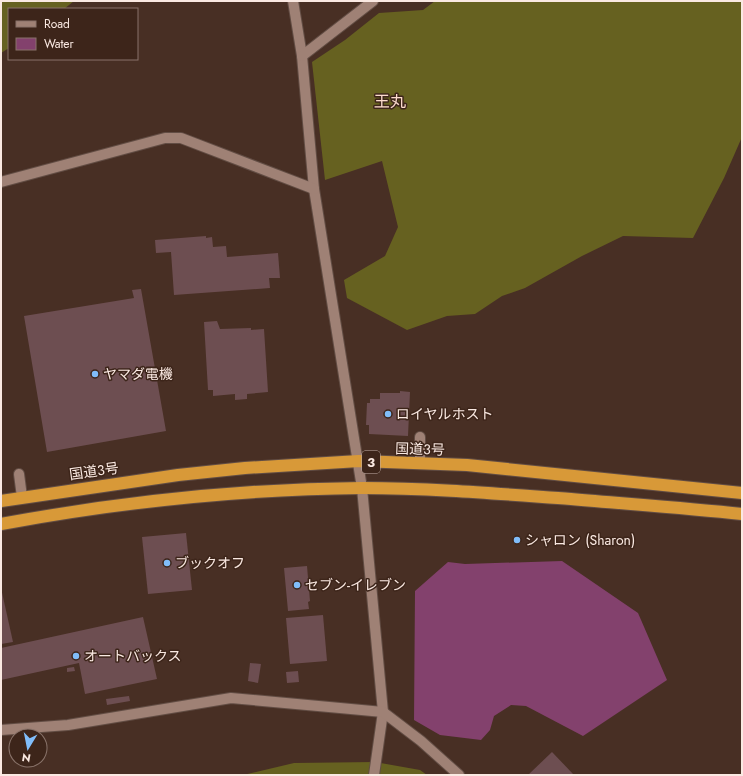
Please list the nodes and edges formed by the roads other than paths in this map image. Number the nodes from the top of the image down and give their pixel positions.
1 (293, 1) edge
2 (373, 1) edge
3 (302, 56) junction
4 (1, 182) edge
5 (314, 189) junction
6 (420, 437) dead end
7 (359, 462) junction
8 (420, 464) junction
9 (19, 474) dead end
10 (362, 488) junction
11 (742, 492) edge
12 (22, 497) junction
13 (1, 501) edge
14 (742, 514) edge
15 (1, 524) edge
16 (383, 712) junction
17 (1, 730) edge
18 (374, 775) edge
19 (459, 775) edge

1 - 3 street
2 - 3 street
3 - 5 street
4 - 5 street
5 - 7 street
6 - 8 street
7 - 8 highway, 国道3号 / 3
7 - 10 street
7 - 12 highway, 国道3号 / 3
8 - 11 highway, 国道3号 / 3
9 - 12 street
10 - 14 highway, 3
10 - 15 highway, 3
10 - 16 street
12 - 13 highway, 国道3号 / 3
16 - 17 street
16 - 18 street
16 - 19 street

